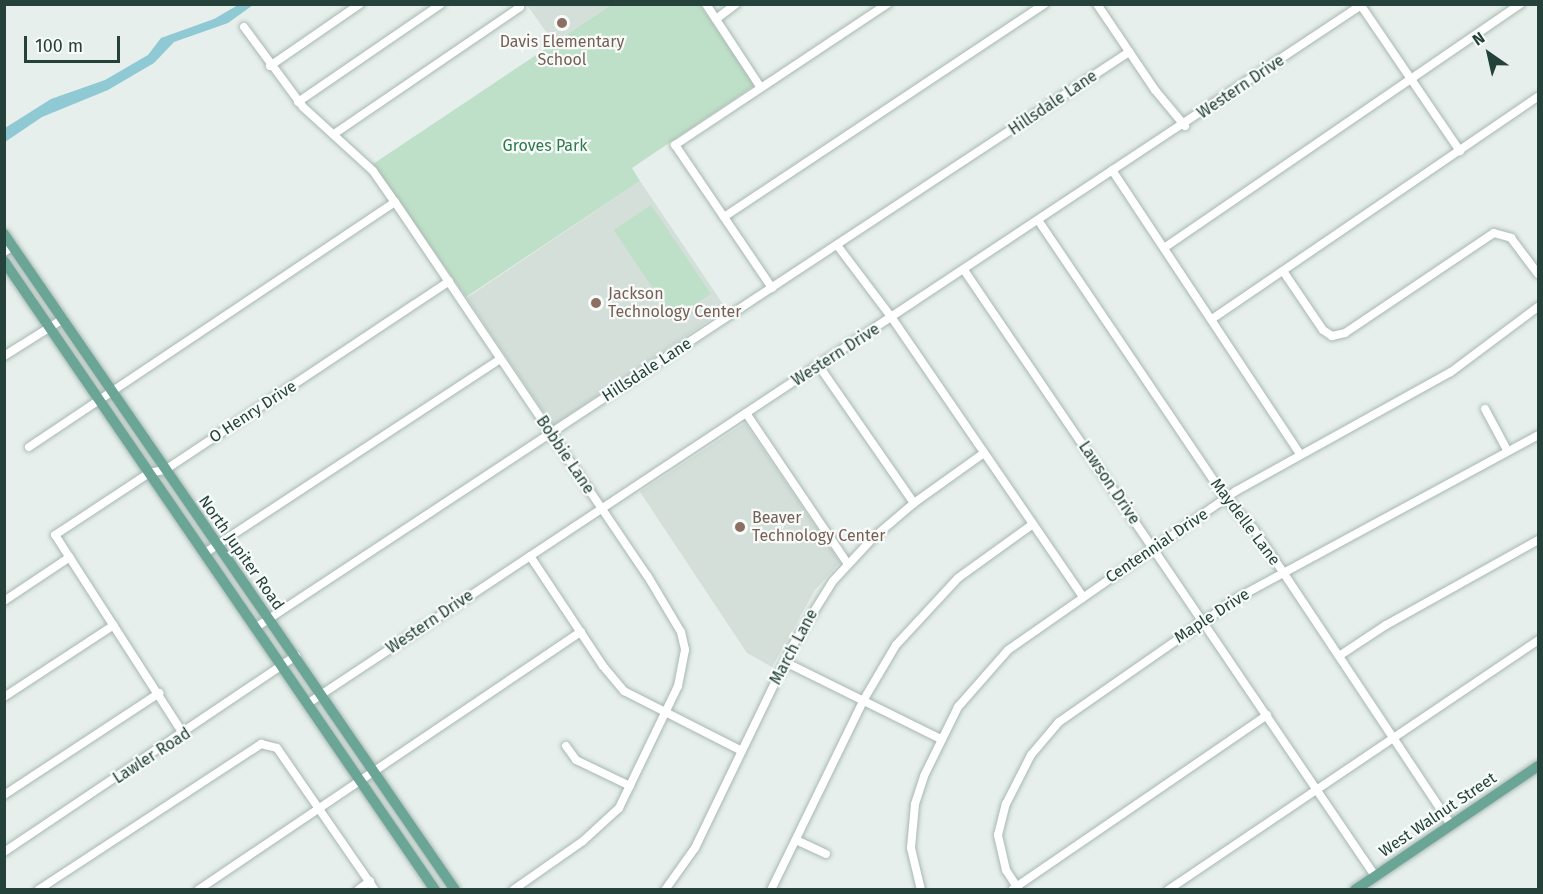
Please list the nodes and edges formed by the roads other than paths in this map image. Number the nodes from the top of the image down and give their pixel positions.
1 (360, 4) edge
2 (441, 4) edge
3 (706, 4) edge
4 (736, 4) edge
5 (888, 4) edge
6 (1045, 4) edge
7 (1097, 4) edge
8 (1521, 4) edge
9 (1361, 5) edge
10 (519, 6) edge
11 (716, 19) junction
12 (244, 27) dead end
13 (1129, 52) junction
14 (270, 66) junction
15 (1410, 80) junction
16 (761, 88) junction
17 (1537, 101) edge
18 (298, 102) junction
19 (1185, 126) junction
20 (334, 134) junction
21 (1460, 151) junction
22 (1112, 170) junction
23 (395, 202) junction
24 (724, 217) junction
25 (1038, 220) junction
26 (4, 234) edge
27 (837, 245) junction
28 (1164, 248) junction
29 (9, 249) edge
30 (4, 261) edge
31 (964, 270) junction
32 (1283, 271) junction
33 (1539, 274) edge
34 (449, 281) junction
35 (772, 288) junction
36 (1539, 307) edge
37 (892, 318) junction
38 (63, 319) junction
39 (1212, 319) junction
40 (50, 327) junction
41 (4, 356) edge
42 (500, 358) junction
43 (819, 366) junction
44 (113, 394) junction
45 (100, 401) junction
46 (1485, 409) dead end
47 (747, 413) junction
48 (550, 434) junction
49 (1539, 435) edge
50 (29, 447) dead end
51 (1507, 450) junction
52 (984, 453) junction
53 (1300, 454) junction
54 (165, 470) junction
55 (149, 473) junction
56 (1226, 499) junction
57 (914, 503) junction
58 (602, 508) junction
59 (1033, 524) junction
60 (1539, 540) edge
61 (217, 545) junction
62 (1154, 549) junction
63 (205, 552) junction
64 (530, 556) junction
65 (70, 557) junction
66 (848, 564) junction
67 (1283, 572) junction
68 (1082, 596) junction
69 (4, 601) edge
70 (269, 618) junction
71 (1203, 621) junction
72 (114, 626) junction
73 (255, 628) junction
74 (580, 632) junction
75 (1539, 640) edge
76 (296, 656) junction
77 (1339, 656) junction
78 (785, 662) junction
79 (282, 668) junction
80 (159, 693) junction
81 (321, 694) junction
82 (4, 698) edge
83 (863, 700) junction
84 (307, 704) junction
85 (665, 712) junction
86 (1267, 715) junction
87 (184, 735) junction
88 (1393, 738) junction
89 (941, 739) junction
90 (566, 746) dead end
91 (742, 751) junction
92 (1539, 766) edge
93 (372, 770) junction
94 (359, 778) junction
95 (630, 786) junction
96 (1318, 789) junction
97 (4, 795) edge
98 (318, 806) junction
99 (1451, 825) junction
100 (796, 840) junction
101 (4, 852) edge
102 (826, 854) dead end
103 (1375, 876) junction
104 (370, 881) junction
105 (1016, 889) edge
106 (38, 890) edge
107 (198, 890) edge
108 (357, 890) edge
109 (375, 890) edge
110 (435, 890) edge
111 (454, 890) edge
112 (513, 890) edge
113 (665, 890) edge
114 (771, 890) edge
115 (921, 890) edge
116 (1168, 890) edge
117 (1355, 890) edge

1 - 14 street
2 - 18 street
3 - 11 street
4 - 11 street
5 - 16 street
6 - 24 street
7 - 13 street
8 - 15 street
9 - 15 street
9 - 19 street, Western Drive
10 - 20 street
11 - 16 street
12 - 14 street, Bobbie Lane
13 - 19 street
13 - 27 street, Hillsdale Lane
14 - 18 street, Bobbie Lane
15 - 21 street
15 - 28 street
16 - 24 street
17 - 21 street
18 - 20 street, Bobbie Lane
19 - 22 street, Western Drive
20 - 23 street, Bobbie Lane
21 - 32 street
22 - 25 street, Western Drive
22 - 28 street
23 - 34 street, Bobbie Lane
23 - 44 street
24 - 35 street
25 - 31 street, Western Drive
25 - 56 street, Maydelle Lane
26 - 29 main road, North Jupiter Road
27 - 35 street, Hillsdale Lane
27 - 37 street
28 - 39 street
29 - 38 main road, North Jupiter Road
30 - 40 main road, North Jupiter Road
31 - 37 street, Western Drive
31 - 62 street, Lawson Drive
32 - 33 street
32 - 39 street
34 - 42 street, Bobbie Lane
34 - 54 street, O Henry Drive
35 - 48 street, Hillsdale Lane
36 - 53 street, Centennial Drive
37 - 43 street, Western Drive
37 - 52 street
38 - 40 street
38 - 44 main road, North Jupiter Road
39 - 53 street
40 - 41 street
40 - 45 main road, North Jupiter Road
42 - 48 street, Bobbie Lane
42 - 61 street
43 - 47 street, Western Drive
43 - 57 street
44 - 45 street
44 - 54 main road, North Jupiter Road
45 - 50 street
45 - 55 main road, North Jupiter Road
46 - 51 street
47 - 58 street, Western Drive
47 - 66 street
48 - 58 street, Bobbie Lane
48 - 70 street, Hillsdale Lane
49 - 51 street, Maple Drive
51 - 67 street, Maple Drive
52 - 57 street, March Lane
52 - 59 street
53 - 56 street, Centennial Drive
54 - 55 street, O Henry Drive
54 - 61 main road, North Jupiter Road
55 - 63 main road, North Jupiter Road
55 - 65 street, O Henry Drive
56 - 62 street, Centennial Drive
56 - 67 street, Maydelle Lane
57 - 66 street, March Lane
58 - 64 street, Western Drive
58 - 85 street, Bobbie Lane
59 - 68 street
59 - 83 street
60 - 77 street
61 - 63 street
61 - 70 main road, North Jupiter Road
62 - 68 street, Centennial Drive
62 - 71 street, Lawson Drive
63 - 73 main road, North Jupiter Road
64 - 74 street
64 - 81 street, Western Drive
65 - 69 street
65 - 72 street
66 - 78 street, March Lane
67 - 71 street, Maple Drive
67 - 77 street, Maydelle Lane
68 - 89 street, Centennial Drive
70 - 73 street, Hillsdale Lane
70 - 76 main road, North Jupiter Road
71 - 86 street, Lawson Drive
71 - 105 street, Maple Drive
72 - 80 street
72 - 82 street
73 - 79 main road, North Jupiter Road
74 - 85 street
74 - 93 street
75 - 88 street
76 - 79 street, Lawler Road
76 - 81 main road, North Jupiter Road
77 - 88 street, Maydelle Lane
78 - 83 street
78 - 91 street, March Lane
79 - 84 main road, North Jupiter Road
79 - 87 street, Lawler Road
80 - 87 street
80 - 97 street
81 - 84 street, Western Drive
81 - 93 main road, North Jupiter Road
83 - 89 street
83 - 100 street
84 - 94 main road, North Jupiter Road
85 - 91 street
85 - 95 street, Bobbie Lane
86 - 96 street, Lawson Drive
86 - 105 street
87 - 101 street, Lawler Road
88 - 96 street
88 - 99 street, Maydelle Lane
89 - 115 street, Centennial Drive
90 - 95 street
91 - 113 street, March Lane
92 - 99 main road, West Walnut Street
93 - 94 street
93 - 111 main road, North Jupiter Road
94 - 98 street
94 - 110 main road, North Jupiter Road
95 - 112 street, Bobbie Lane
96 - 103 street, Lawson Drive
96 - 116 street
98 - 104 street
98 - 106 street
98 - 107 street
99 - 103 main road, West Walnut Street
100 - 102 street
100 - 114 street
103 - 117 main road, West Walnut Street
104 - 108 street
104 - 109 street

